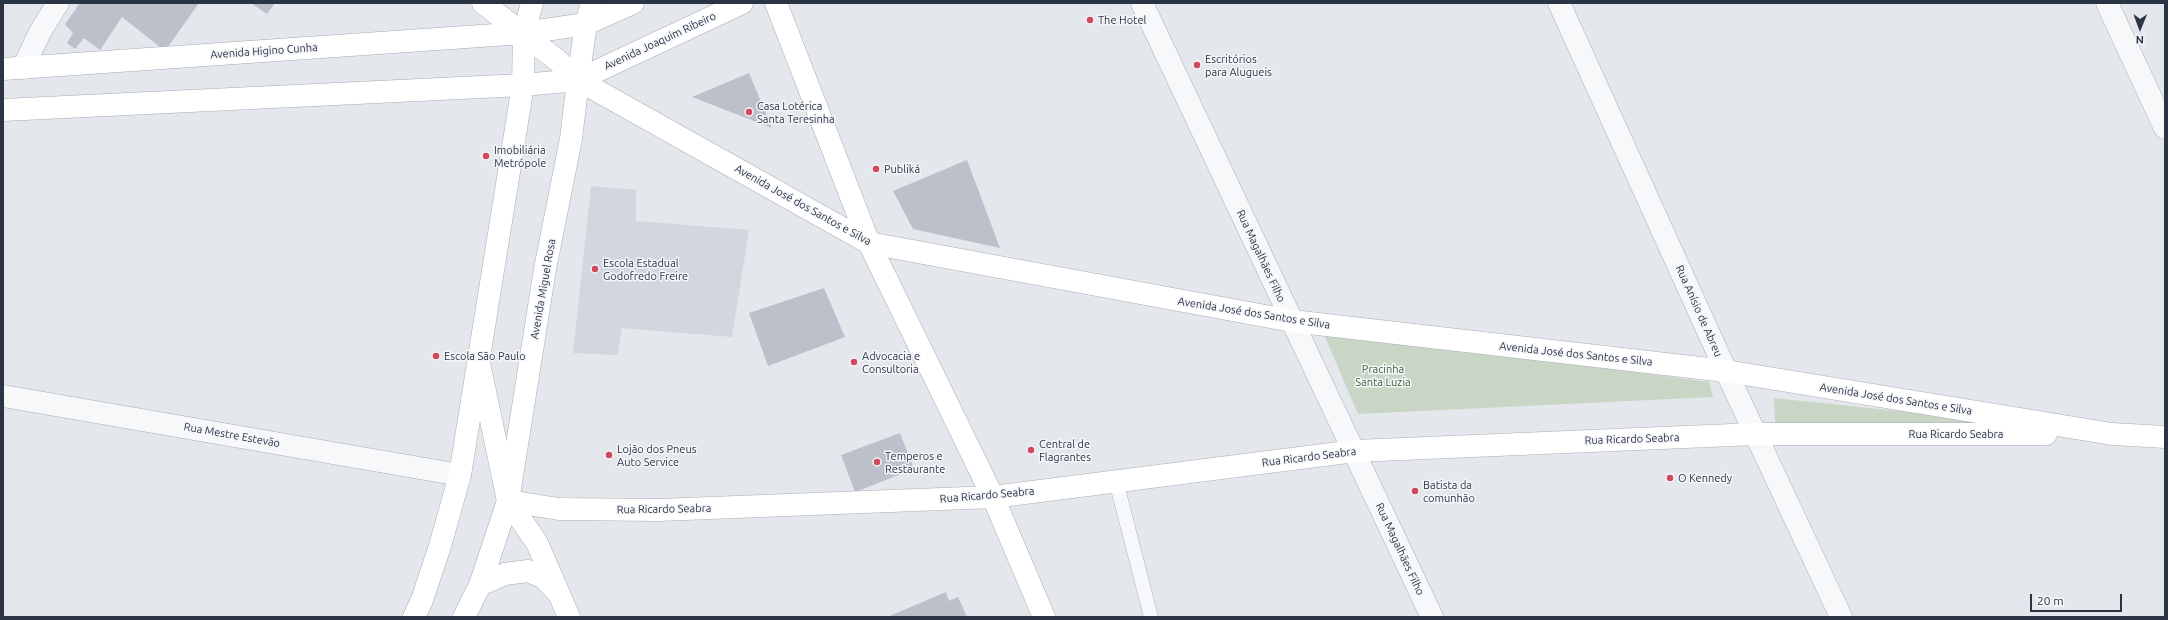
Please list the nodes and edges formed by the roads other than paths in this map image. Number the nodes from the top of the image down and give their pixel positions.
1 (58, 3) edge
2 (483, 3) edge
3 (532, 3) edge
4 (592, 3) edge
5 (633, 3) edge
6 (742, 3) edge
7 (776, 3) edge
8 (1142, 3) edge
9 (1559, 3) edge
10 (2107, 3) edge
11 (586, 24) junction
12 (524, 33) junction
13 (13, 69) edge
14 (578, 80) junction
15 (523, 85) junction
16 (3, 110) edge
17 (2165, 128) edge
18 (870, 243) junction
19 (1292, 321) junction
20 (478, 360) junction
21 (1726, 371) junction
22 (3, 396) edge
23 (1756, 434) junction
24 (2112, 434) junction
25 (2165, 437) edge
26 (1355, 451) junction
27 (460, 475) junction
28 (1116, 481) junction
29 (993, 497) junction
30 (508, 501) junction
31 (480, 585) junction
32 (559, 594) junction
33 (414, 617) edge
34 (464, 617) edge
35 (569, 617) edge
36 (1044, 617) edge
37 (1151, 617) edge
38 (1432, 617) edge
39 (1841, 617) edge

1 - 13 street
2 - 12 main road, Avenida José dos Santos e Silva
3 - 12 main road
4 - 11 main road, Avenida Miguel Rosa
5 - 11 main road
6 - 14 main road, Avenida Joaquim Ribeiro
7 - 18 main road
8 - 19 street, Rua Magalhães Filho
9 - 21 street, Rua Anísio de Abreu
10 - 17 street
11 - 12 main road, Avenida Higino Cunha
11 - 14 main road, Avenida Miguel Rosa
12 - 13 main road, Avenida Higino Cunha
12 - 14 main road, Avenida José dos Santos e Silva
12 - 15 main road
14 - 15 main road
14 - 18 main road, Avenida José dos Santos e Silva
14 - 30 main road, Avenida Miguel Rosa
15 - 16 main road
15 - 20 main road
18 - 19 main road, Avenida José dos Santos e Silva
18 - 29 main road
19 - 21 main road, Avenida José dos Santos e Silva
19 - 26 street, Rua Magalhães Filho
20 - 27 main road
20 - 30 main road
21 - 23 street, Rua Anísio de Abreu
21 - 24 main road, Avenida José dos Santos e Silva
22 - 27 street, Rua Mestre Estevão
23 - 24 main road, Rua Ricardo Seabra
23 - 26 main road, Rua Ricardo Seabra
23 - 39 street, Rua Anísio de Abreu
24 - 25 main road, Avenida José dos Santos e Silva
26 - 28 main road, Rua Ricardo Seabra
26 - 38 street, Rua Magalhães Filho
27 - 33 main road
28 - 29 main road, Rua Ricardo Seabra
28 - 37 lane
29 - 30 main road, Rua Ricardo Seabra
29 - 36 main road
30 - 31 main road, Avenida Miguel Rosa
30 - 32 main road
31 - 32 main road
31 - 34 main road, Avenida Miguel Rosa
32 - 35 main road

